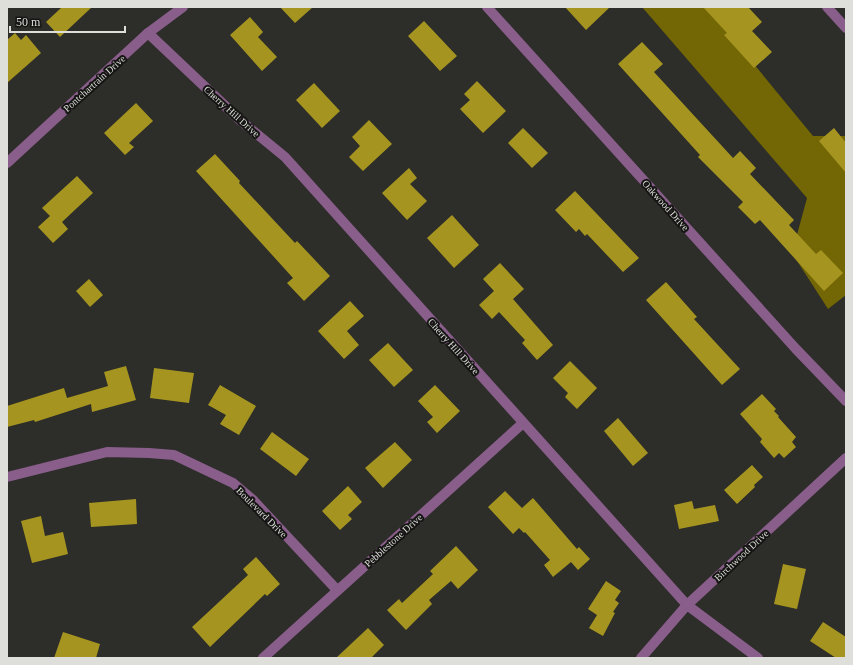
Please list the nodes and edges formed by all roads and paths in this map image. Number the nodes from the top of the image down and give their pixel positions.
1 (183, 7) edge
2 (488, 7) edge
3 (827, 7) edge
4 (846, 28) edge
5 (148, 33) junction
6 (7, 163) edge
7 (846, 401) edge
8 (523, 423) junction
9 (846, 458) edge
10 (7, 477) edge
11 (337, 590) junction
12 (687, 605) junction
13 (263, 658) edge
14 (641, 658) edge
15 (758, 658) edge

1 - 5 street, Pontchartrain Drive
2 - 7 street, Oakwood Drive
3 - 4 street
5 - 6 street, Pontchartrain Drive
5 - 8 street, Cherry Hill Drive
8 - 11 street, Pebblestone Drive
8 - 12 street, Cherry Hill Drive
9 - 12 street, Birchwood Drive
10 - 11 street, Boulevard Drive
11 - 13 street, Pebblestone Drive
12 - 14 street, Birchwood Drive
12 - 15 street, Cherry Hill Drive

